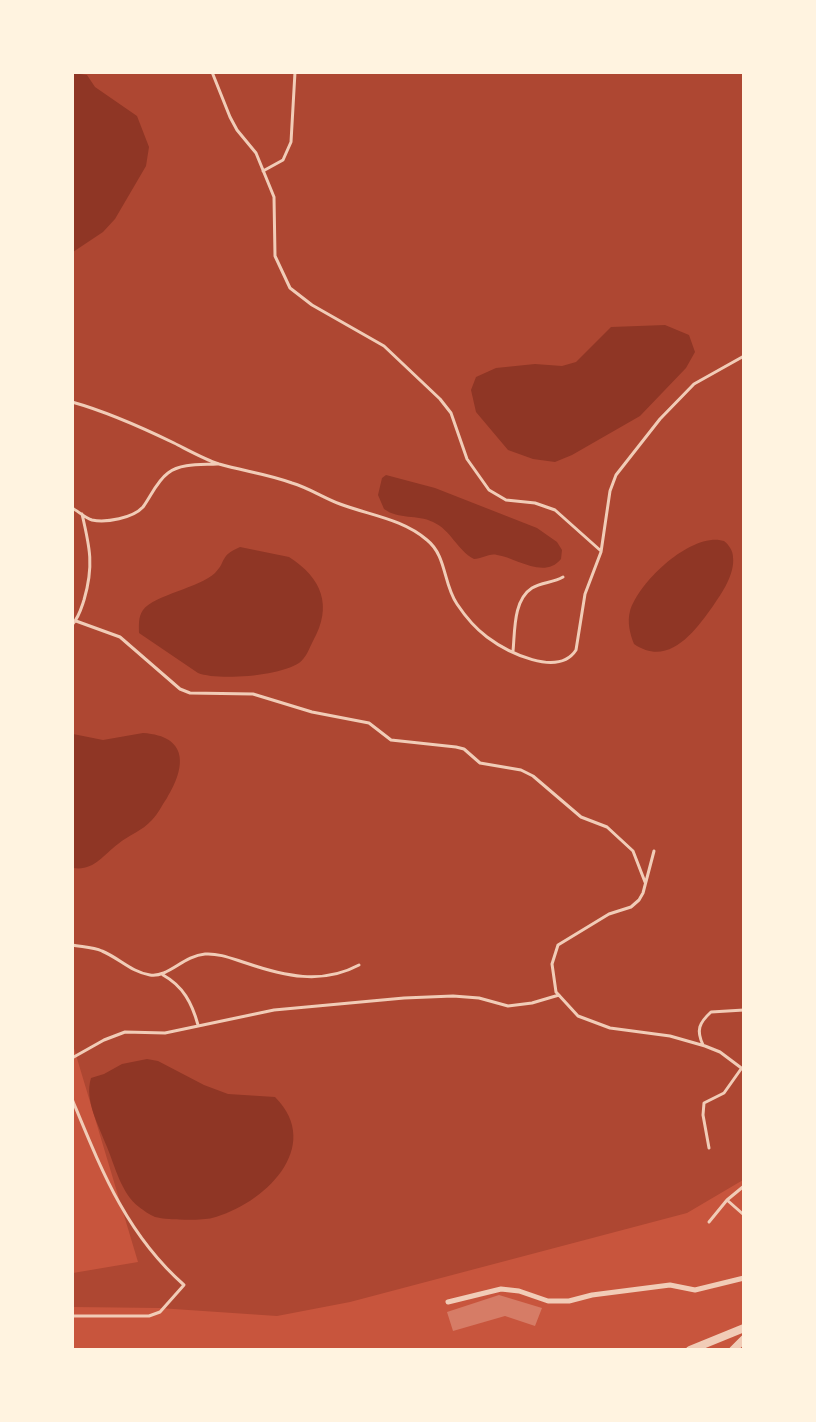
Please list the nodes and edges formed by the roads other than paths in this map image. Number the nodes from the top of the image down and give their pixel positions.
1 (212, 72) edge
2 (295, 72) edge
3 (263, 171) junction
4 (744, 356) edge
5 (72, 402) edge
6 (218, 464) junction
7 (72, 508) edge
8 (81, 514) junction
9 (601, 552) junction
10 (562, 577) dead end
11 (76, 620) junction
12 (72, 625) edge
13 (513, 651) junction
14 (654, 851) dead end
15 (645, 882) junction
16 (72, 945) edge
17 (360, 965) dead end
18 (162, 974) junction
19 (559, 995) junction
20 (744, 1010) edge
21 (198, 1025) junction
22 (703, 1046) junction
23 (72, 1058) edge
24 (742, 1070) edge
25 (72, 1099) edge
26 (709, 1148) dead end
27 (744, 1186) edge
28 (727, 1200) junction
29 (744, 1215) edge
30 (709, 1222) dead end
31 (744, 1278) edge
32 (448, 1302) dead end
33 (72, 1316) edge
34 (744, 1328) edge
35 (744, 1338) edge
36 (690, 1350) edge
37 (733, 1350) edge

1 - 3 lane
2 - 3 lane
3 - 9 lane
4 - 9 lane
5 - 6 lane
6 - 8 lane
6 - 13 lane
7 - 8 lane
8 - 11 lane
9 - 13 lane
10 - 13 lane
11 - 12 lane
11 - 15 lane
14 - 15 lane
15 - 19 lane
16 - 18 lane
17 - 18 lane
18 - 21 lane
19 - 21 lane
19 - 22 lane
20 - 22 lane
21 - 23 lane
22 - 24 lane
24 - 26 lane
25 - 33 lane
27 - 28 lane
28 - 29 lane
28 - 30 lane
31 - 32 street
34 - 36 street
35 - 37 street

